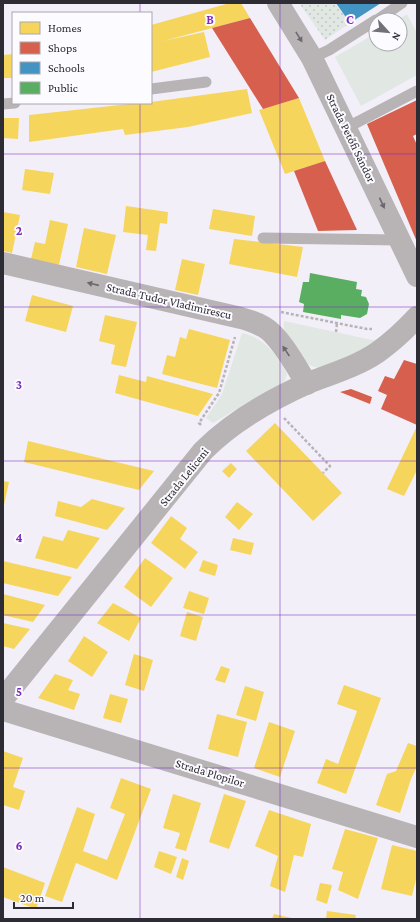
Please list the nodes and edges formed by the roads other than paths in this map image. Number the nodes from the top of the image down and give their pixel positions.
1 (278, 3) edge
2 (402, 3) edge
3 (388, 12) edge
4 (368, 25) edge
5 (312, 58) junction
6 (206, 82) dead end
7 (152, 89) edge
8 (417, 91) edge
9 (346, 128) junction
10 (262, 238) dead end
11 (399, 240) junction
12 (3, 263) edge
13 (417, 276) edge
14 (411, 324) edge
15 (307, 384) junction
16 (3, 699) edge
17 (3, 710) edge
18 (417, 837) edge

1 -> 5 street, Strada Petőfi Sándor
2 - 3 lane
4 - 5 lane
5 - 9 street, Strada Petőfi Sándor
6 - 7 lane
8 - 9 lane
9 -> 11 street, Strada Petőfi Sándor
10 - 11 lane
11 - 13 street, Strada Petőfi Sándor
15 -> 12 street, Strada Tudor Vladimirescu
14 - 15 street, Strada Leliceni
15 - 16 street, Strada Leliceni
17 - 18 street, Strada Plopilor

